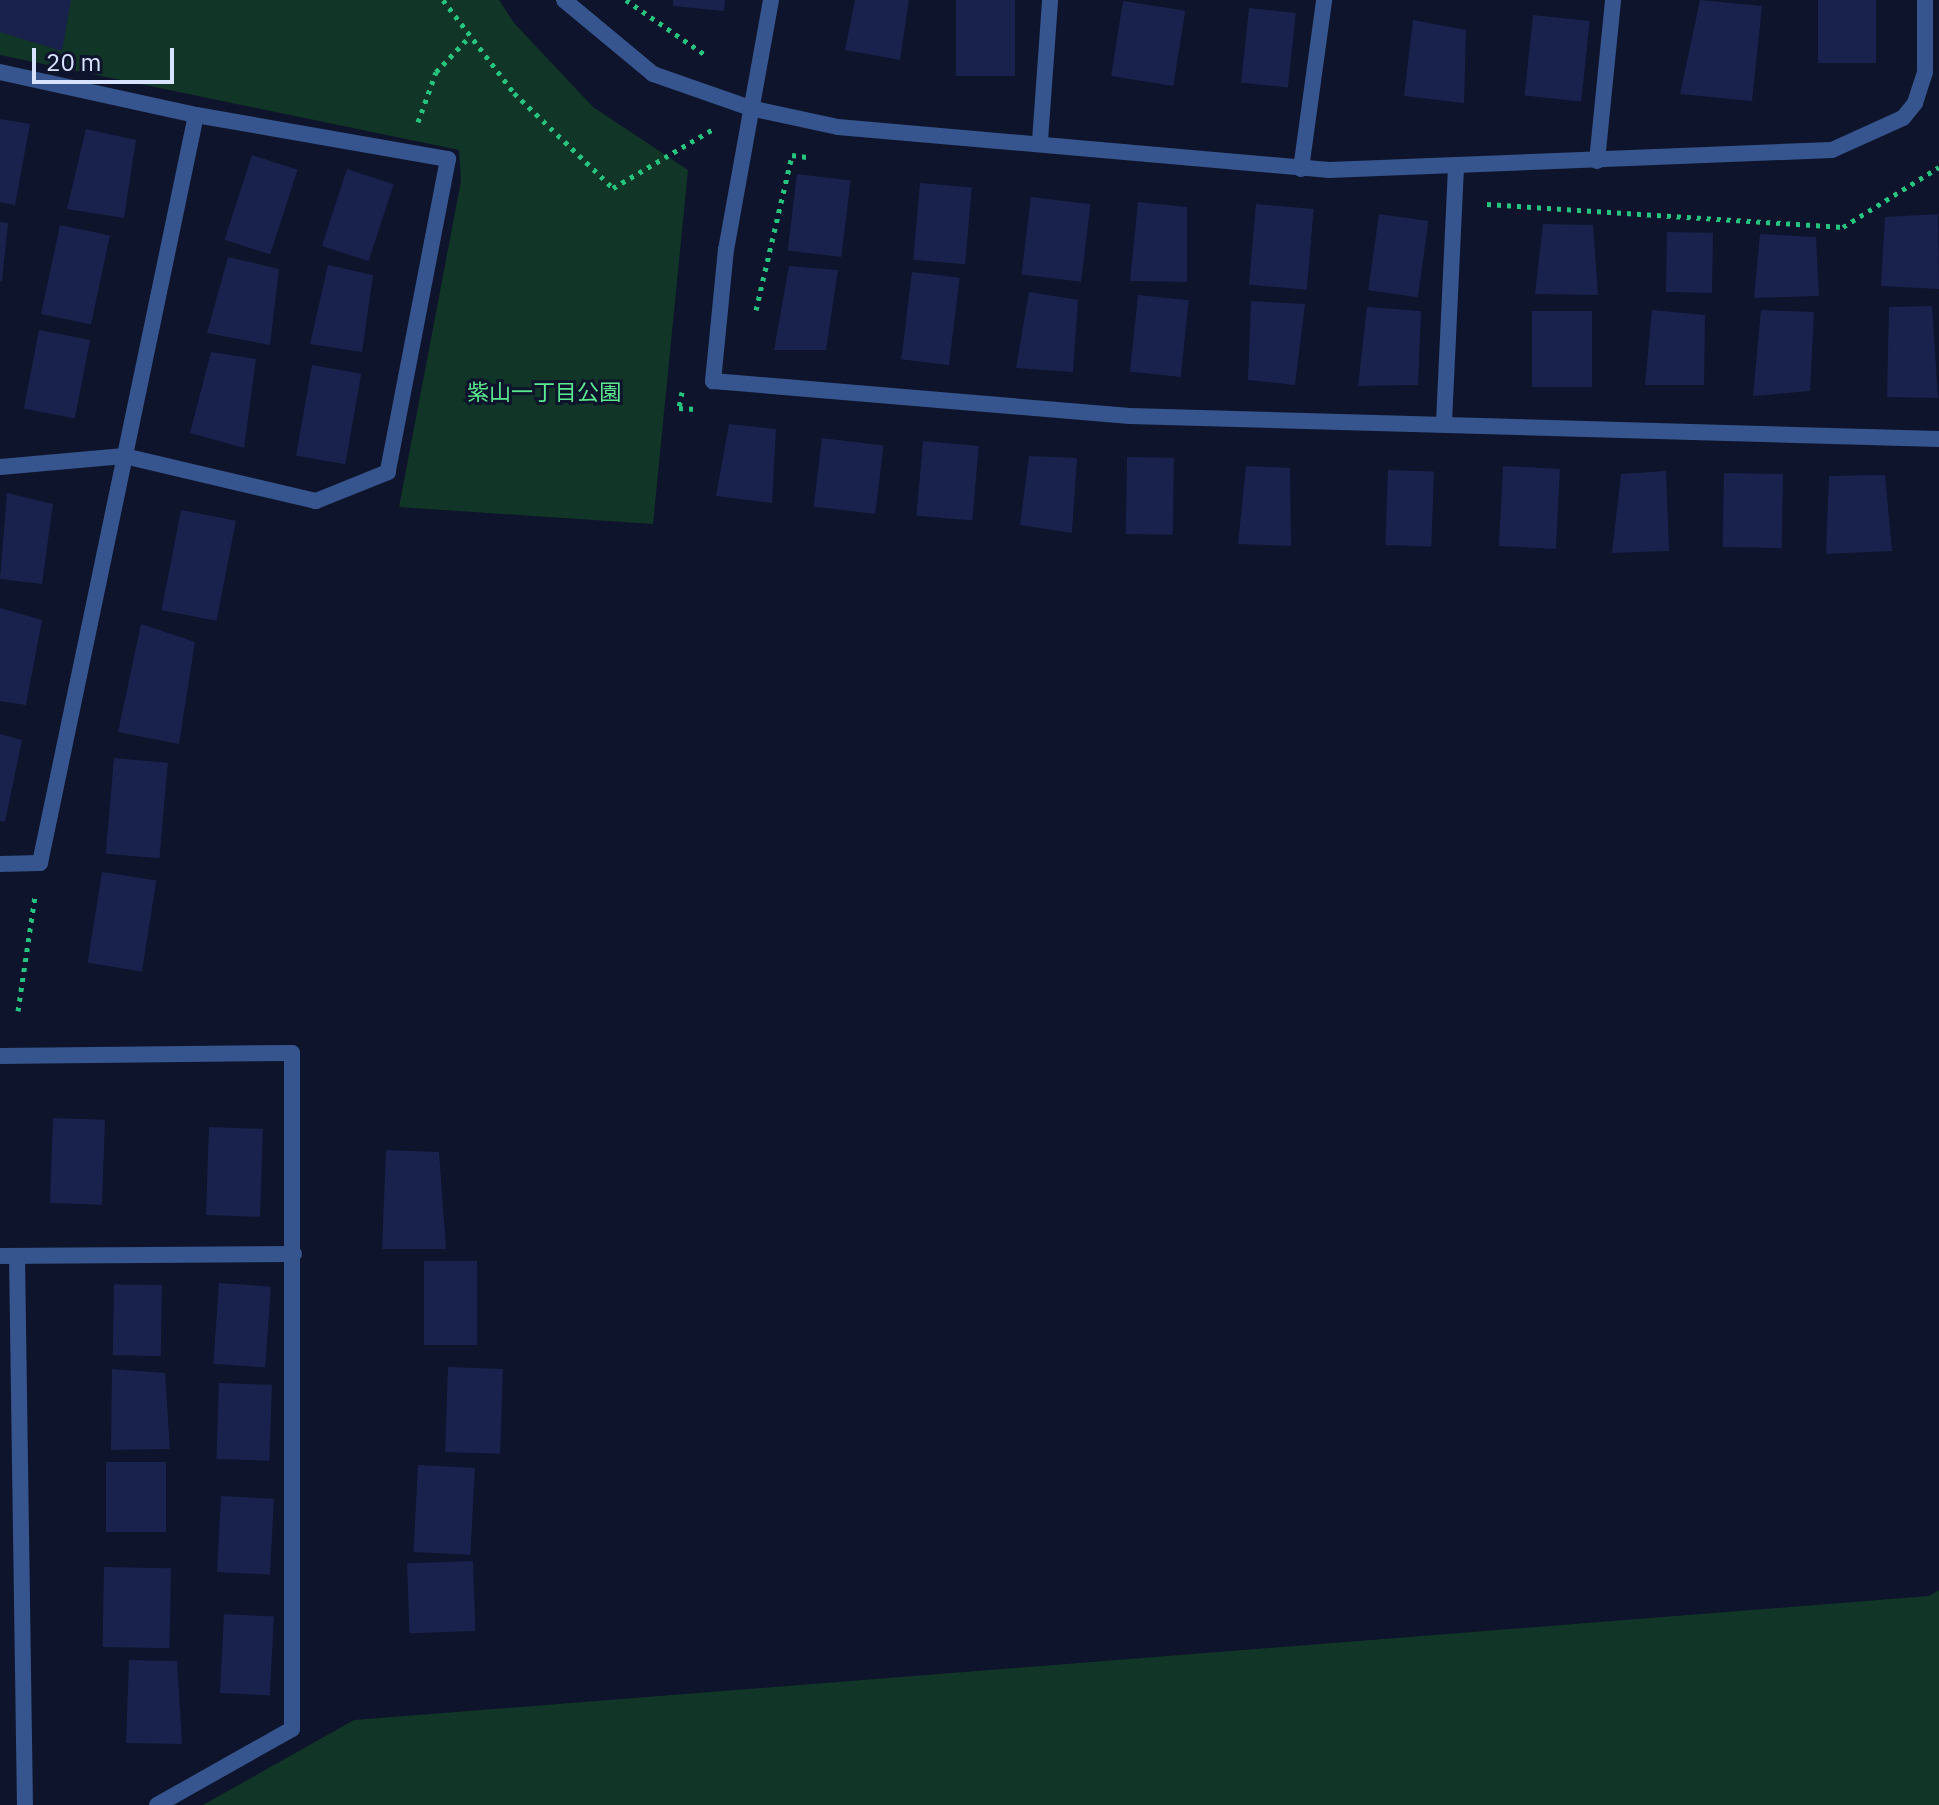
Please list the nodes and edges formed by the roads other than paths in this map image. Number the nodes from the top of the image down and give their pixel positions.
1 (564, 0) edge
2 (771, 0) edge
3 (1050, 0) edge
4 (1324, 0) edge
5 (1613, 0) edge
6 (1925, 0) edge
7 (0, 72) edge
8 (750, 108) junction
9 (196, 115) junction
10 (1040, 141) junction
11 (1597, 161) junction
12 (1456, 168) junction
13 (1301, 169) junction
14 (1444, 422) junction
15 (1939, 439) edge
16 (124, 456) junction
17 (0, 467) edge
18 (0, 864) edge
19 (0, 1056) edge
20 (294, 1254) junction
21 (9, 1256) edge
22 (25, 1805) edge
23 (157, 1805) edge

1 - 8 street
2 - 8 street
3 - 10 street
4 - 13 street
5 - 11 street
6 - 11 street
7 - 9 street
8 - 10 street
8 - 14 street
9 - 16 street
9 - 16 street
10 - 13 street
11 - 12 street
12 - 13 street
12 - 14 street
14 - 15 street
16 - 17 street
16 - 18 street
19 - 20 street
20 - 21 street
20 - 23 street
21 - 22 street

